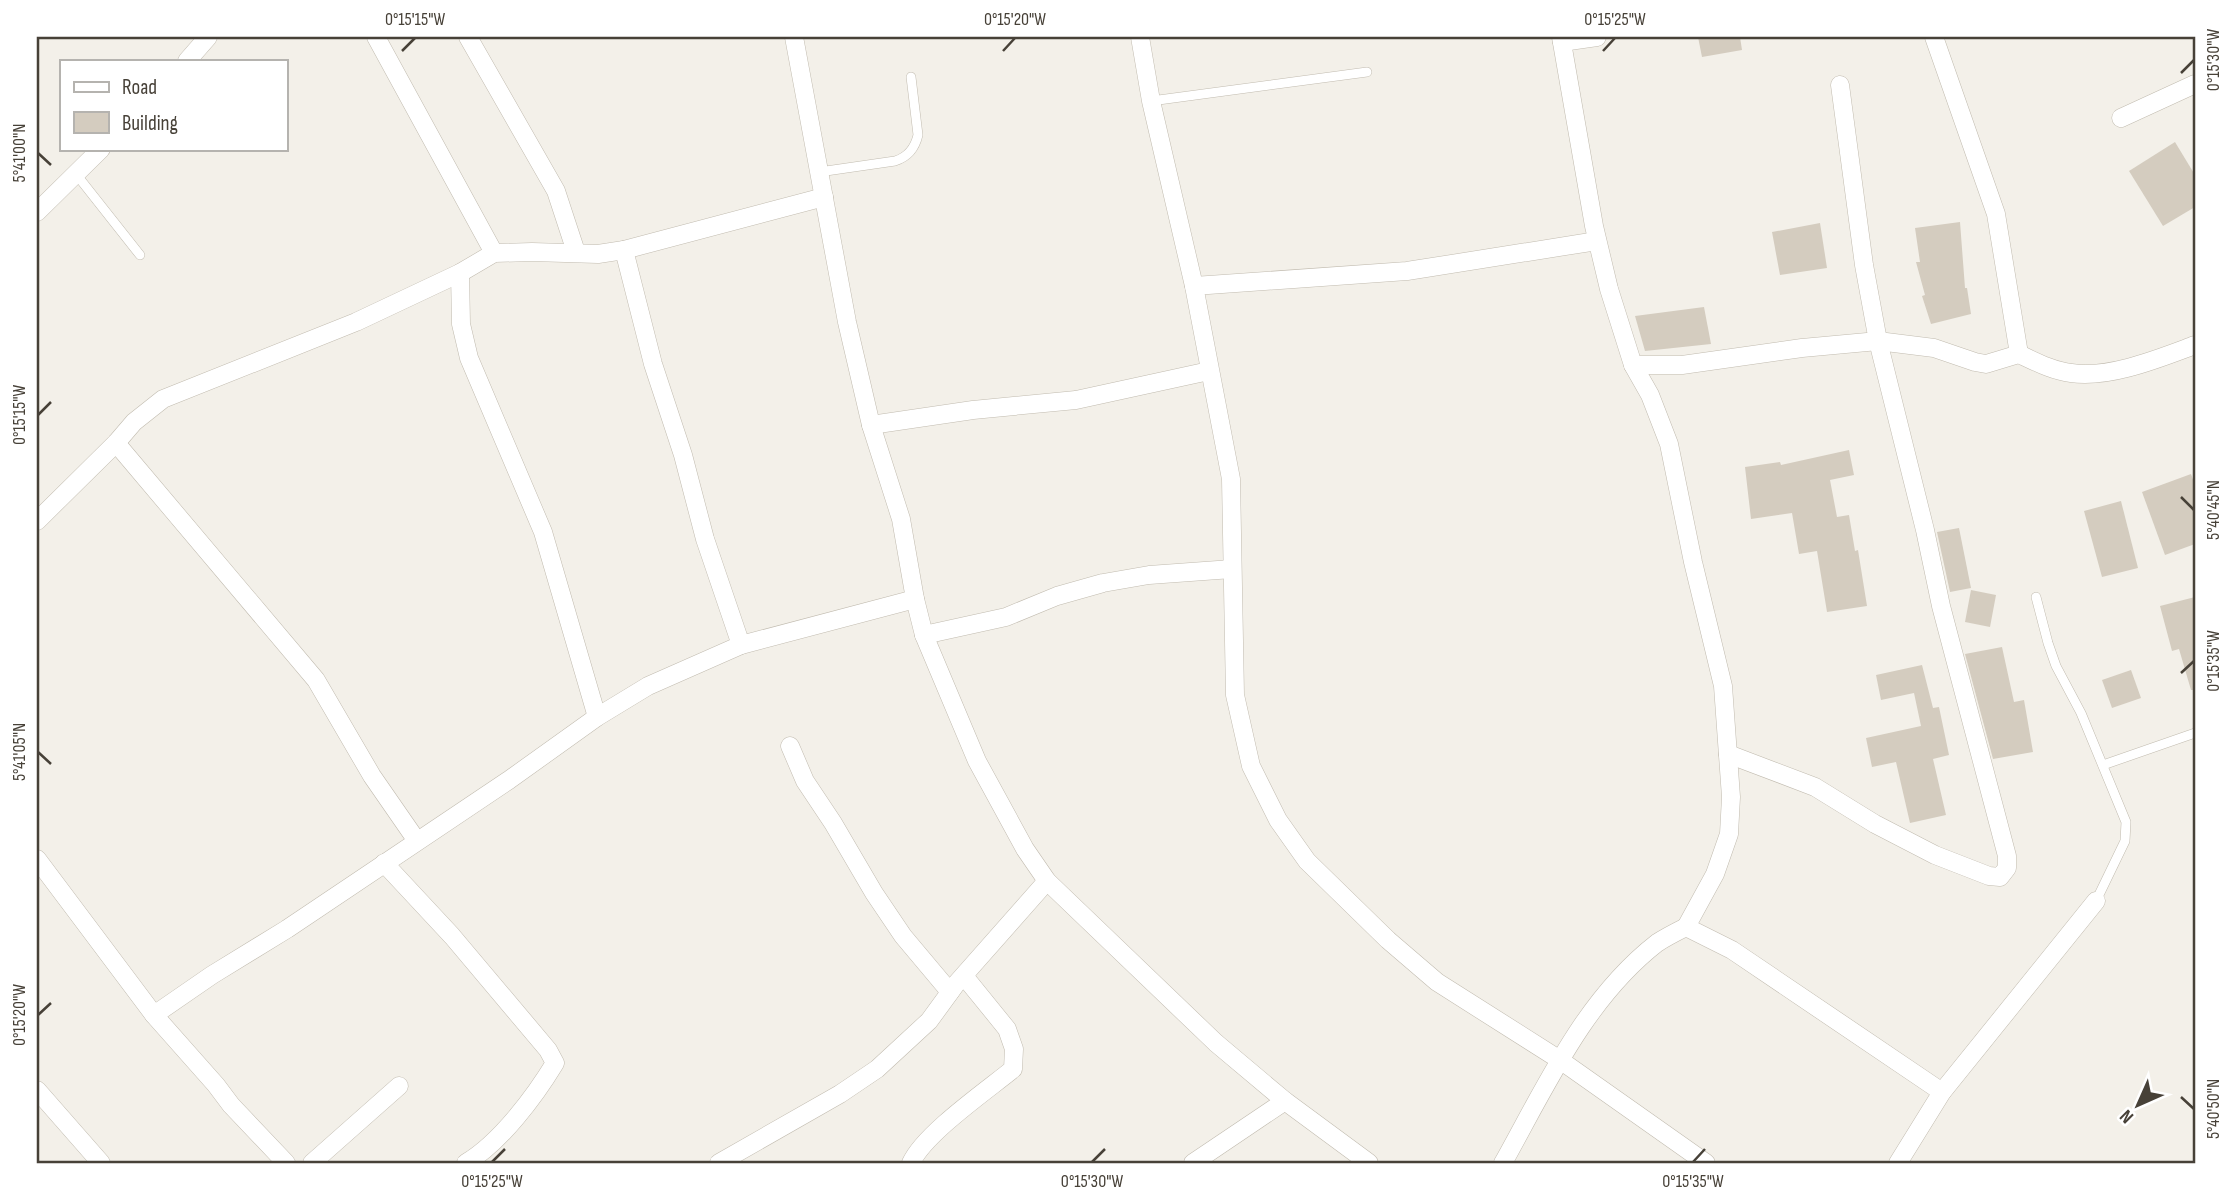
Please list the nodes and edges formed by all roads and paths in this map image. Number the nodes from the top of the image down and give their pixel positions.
1 (208, 37) edge
2 (376, 37) edge
3 (468, 37) edge
4 (794, 37) edge
5 (1140, 37) edge
6 (1597, 37) edge
7 (1934, 37) edge
8 (1561, 39) edge
9 (188, 60) edge
10 (1367, 72) dead end
11 (911, 77) dead end
12 (2195, 84) edge
13 (1840, 85) dead end
14 (1151, 101) junction
15 (2121, 118) dead end
16 (101, 150) edge
17 (819, 172) junction
18 (76, 174) junction
19 (824, 197) junction
20 (37, 212) edge
21 (1597, 241) junction
22 (624, 250) junction
23 (576, 252) junction
24 (494, 253) junction
25 (140, 255) dead end
26 (460, 273) junction
27 (1194, 286) junction
28 (1878, 341) junction
29 (2195, 345) edge
30 (2019, 354) junction
31 (1633, 365) junction
32 (1209, 371) junction
33 (871, 425) junction
34 (116, 443) junction
35 (37, 521) edge
36 (1232, 569) junction
37 (2036, 597) dead end
38 (915, 599) junction
39 (924, 635) junction
40 (741, 645) junction
41 (597, 717) junction
42 (2195, 733) edge
43 (790, 746) dead end
44 (1728, 754) junction
45 (2103, 765) junction
46 (416, 841) junction
47 (37, 859) edge
48 (384, 863) junction
49 (1047, 881) junction
50 (2096, 901) joint
51 (1686, 928) junction
52 (964, 976) junction
53 (950, 992) junction
54 (154, 1015) junction
55 (1560, 1060) junction
56 (399, 1086) dead end
57 (37, 1090) edge
58 (1941, 1092) junction
59 (1284, 1101) junction
60 (101, 1163) edge
61 (286, 1163) edge
62 (312, 1163) edge
63 (467, 1163) edge
64 (719, 1163) edge
65 (911, 1163) edge
66 (1193, 1163) edge
67 (1369, 1163) edge
68 (1503, 1163) edge
69 (1706, 1163) edge
70 (1898, 1163) edge

1 - 9 street
2 - 24 street
3 - 23 street
4 - 17 street
5 - 14 street
6 - 8 street
7 - 30 street
8 - 21 street
10 - 14 lane
11 - 17 lane
12 - 15 street
13 - 28 street
14 - 27 street
16 - 18 street
17 - 19 street
18 - 20 street
18 - 25 lane
19 - 22 street
19 - 33 street
21 - 27 street
21 - 31 street
22 - 23 street
22 - 40 street
23 - 24 street
24 - 26 street
26 - 34 street
26 - 41 street
27 - 32 street
28 - 30 street
28 - 31 street
28 - 44 street
29 - 30 street
31 - 44 street
32 - 33 street
32 - 36 street
33 - 38 street
34 - 35 street
34 - 46 street
36 - 39 street
36 - 55 street
37 - 45 lane
38 - 39 street
38 - 40 street
39 - 49 street
40 - 41 street
41 - 46 street
42 - 45 lane
43 - 53 street
44 - 51 street
45 - 50 lane
46 - 48 street
47 - 54 street
48 - 54 street
48 - 63 street
49 - 52 street
49 - 59 street
50 - 58 street
51 - 55 street
51 - 58 street
52 - 53 street
52 - 65 street
53 - 64 street
54 - 61 street
55 - 68 street
55 - 69 street
56 - 62 street
57 - 60 street
58 - 70 street
59 - 66 street
59 - 67 street

